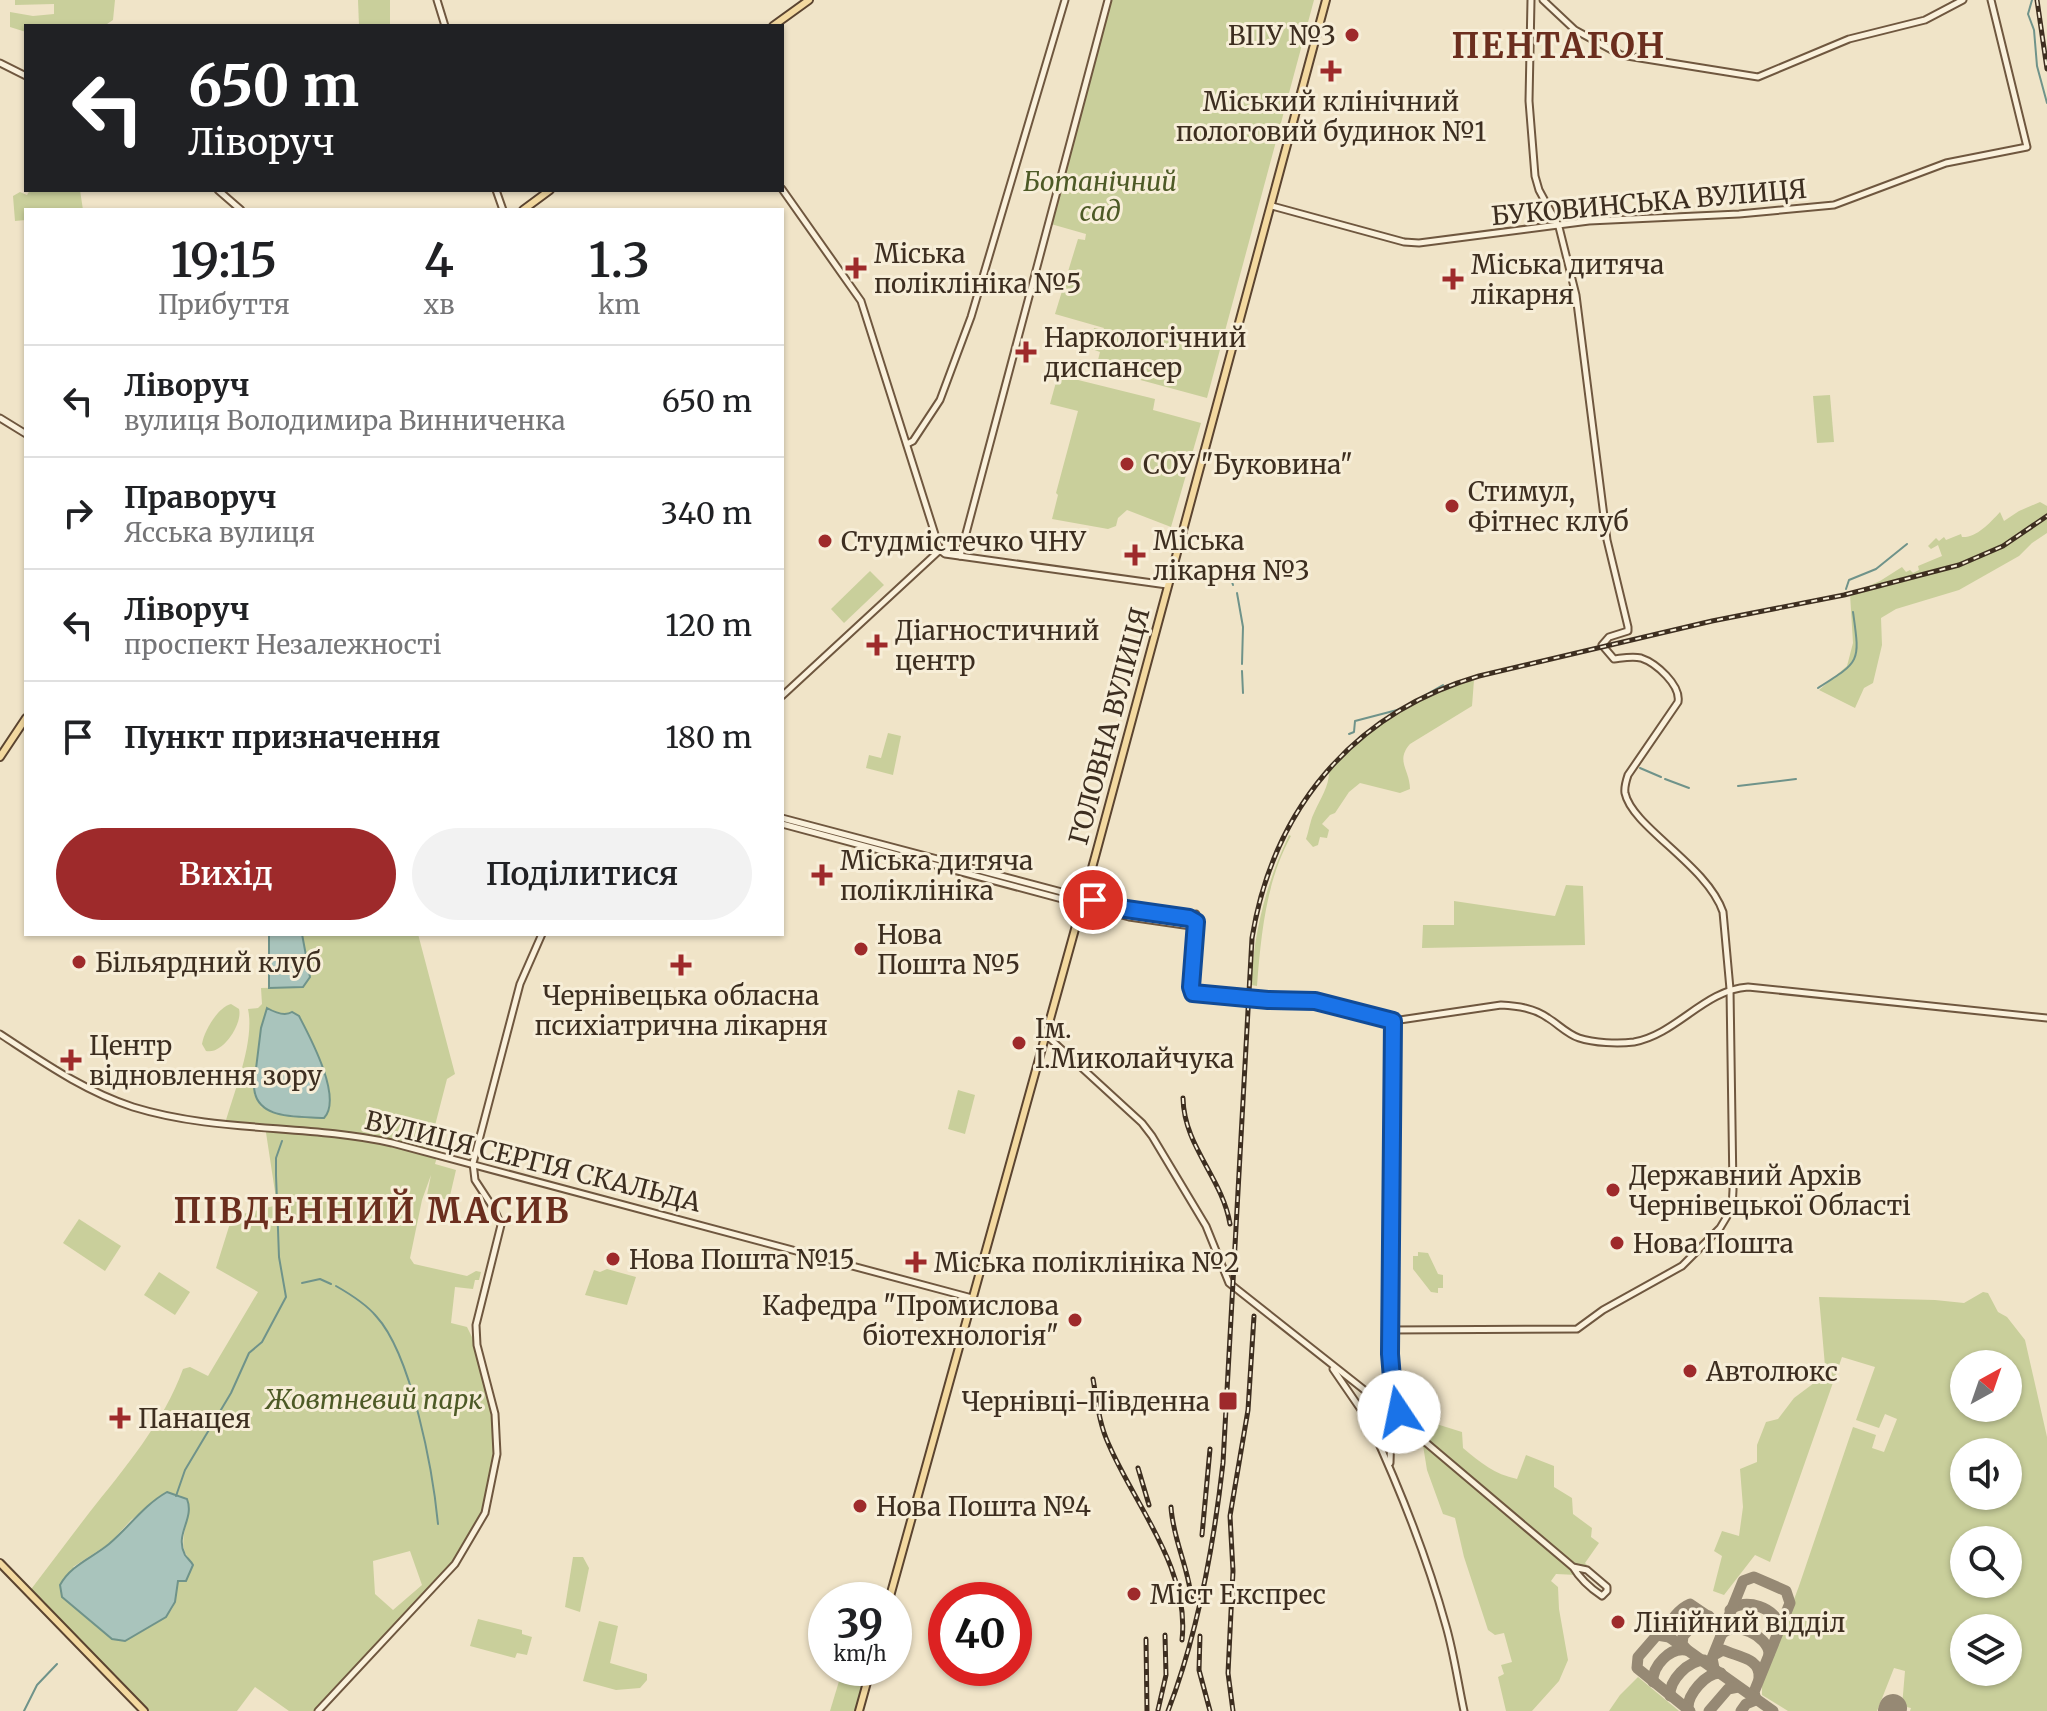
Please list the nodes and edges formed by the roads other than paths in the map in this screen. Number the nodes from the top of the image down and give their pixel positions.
1 (437, 0) edge
2 (809, 0) edge
3 (1065, 0) edge
4 (1108, 0) edge
5 (1326, 0) edge
6 (1531, 0) edge
7 (1543, 0) edge
8 (1963, 0) edge
9 (1991, 0) edge
10 (444, 24) edge
11 (776, 24) edge
12 (0, 63) edge
13 (24, 75) edge
14 (220, 192) edge
15 (547, 192) edge
16 (784, 192) edge
17 (1272, 206) junction
18 (239, 208) edge
19 (526, 208) edge
20 (1559, 227) junction
21 (0, 418) edge
22 (24, 433) edge
23 (910, 442) junction
24 (940, 550) junction
25 (960, 556) junction
26 (1167, 585) junction
27 (784, 694) edge
28 (24, 721) edge
29 (0, 757) edge
30 (784, 819) edge
31 (784, 825) edge
32 (1082, 900) junction
33 (1196, 926) junction
34 (541, 936) edge
35 (1730, 989) junction
36 (2047, 1018) edge
37 (1393, 1021) junction
38 (0, 1034) edge
39 (1046, 1035) junction
40 (473, 1163) junction
41 (972, 1298) junction
42 (1390, 1330) junction
43 (1330, 1365) junction
44 (1391, 1374) junction
45 (1378, 1399) junction
46 (1394, 1403) junction
47 (1399, 1412) junction
48 (1369, 1422) junction
49 (1408, 1426) junction
50 (1392, 1427) junction
51 (1390, 1468) junction
52 (0, 1563) edge
53 (1573, 1567) junction
54 (894, 1582) edge
55 (866, 1686) edge
56 (144, 1711) edge
57 (318, 1711) edge
58 (859, 1711) edge
59 (1464, 1711) edge

1 - 10 street
2 - 11 main road
3 - 23 street
4 - 25 street
5 - 17 main road, ГОЛОВНА ВУЛИЦЯ
6 - 20 street
7 - 8 street
9 - 20 street, БУКОВИНСЬКА ВУЛИЦЯ
12 - 13 street
14 - 18 street
15 - 19 main road
16 - 23 street
17 - 20 street, БУКОВИНСЬКА ВУЛИЦЯ
17 - 26 main road, ГОЛОВНА ВУЛИЦЯ
20 - 35 street
21 - 22 street
23 - 24 street
24 - 25 street
24 - 27 street
25 - 26 street
26 - 32 main road, ГОЛОВНА ВУЛИЦЯ
28 - 29 main road
30 - 32 street
31 - 32 street
32 - 33 street
32 - 33 street
32 - 39 main road, ГОЛОВНА ВУЛИЦЯ
33 - 37 street
34 - 40 street
35 - 36 street
35 - 37 street
35 - 42 street
37 - 42 street
38 - 40 street, ВУЛИЦЯ СЕРГІЯ СКАЛЬДА
39 - 41 main road, ГОЛОВНА ВУЛИЦЯ
39 - 43 street
40 - 41 street, ВУЛИЦЯ СЕРГІЯ СКАЛЬДА
40 - 57 street
41 - 54 main road, ГОЛОВНА ВУЛИЦЯ
42 - 44 street
43 - 45 street
43 - 48 street
44 - 45 street
44 - 46 street
45 - 46 street
45 - 48 street
46 - 47 street
47 - 49 street
47 - 50 street
48 - 50 street
48 - 51 street
49 - 50 street
49 - 53 street
50 - 51 street
51 - 59 street
52 - 56 main road
53 - 53 street
55 - 58 main road

